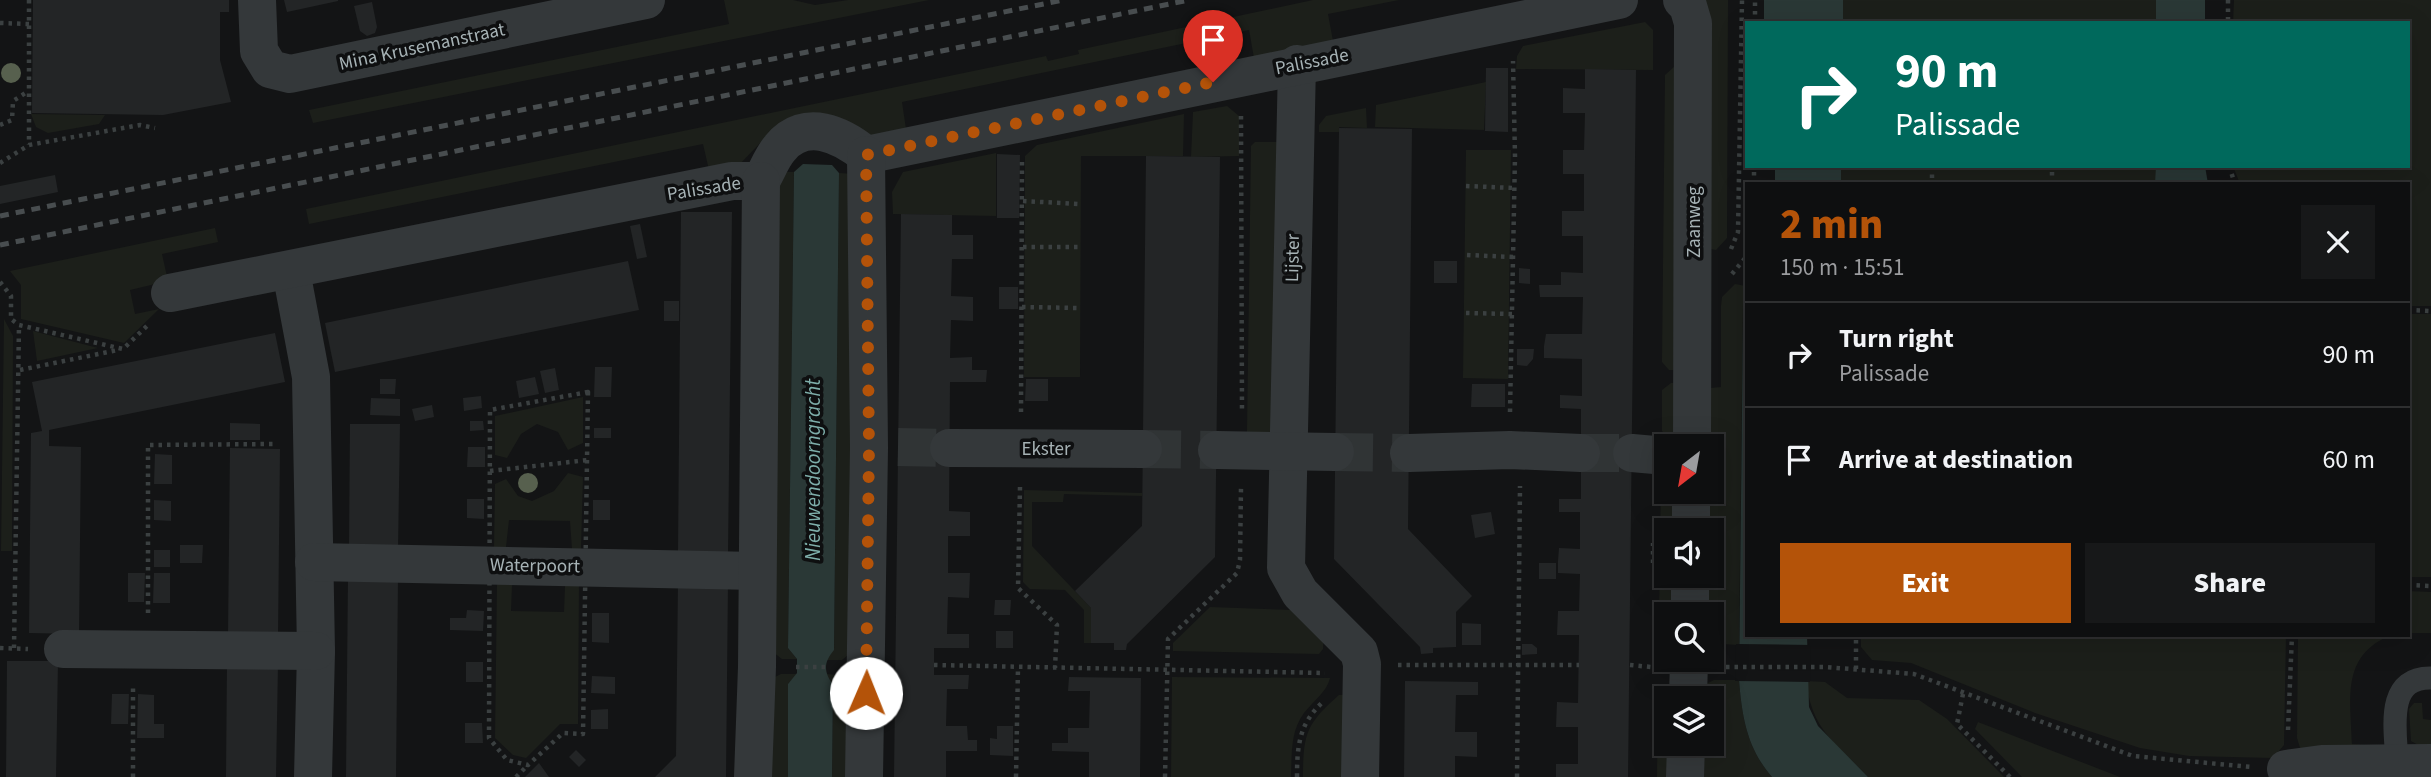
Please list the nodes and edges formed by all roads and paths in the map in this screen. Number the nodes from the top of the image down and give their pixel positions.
1 (29, 0) edge
2 (257, 0) edge
3 (646, 0) edge
4 (1619, 0) edge
5 (1682, 0) edge
6 (1742, 0) edge
7 (1755, 0) edge
8 (2228, 0) edge
9 (1513, 21) junction
10 (1755, 21) edge
11 (2228, 21) edge
12 (0, 23) edge
13 (29, 23) junction
14 (1297, 64) junction
15 (28, 92) junction
16 (1022, 122) junction
17 (0, 125) edge
18 (155, 128) dead end
19 (29, 145) junction
20 (866, 155) junction
21 (2, 162) edge
22 (761, 181) junction
23 (1466, 186) dead end
24 (1515, 188) junction
25 (1023, 201) junction
26 (1079, 204) dead end
27 (1023, 247) junction
28 (1079, 247) dead end
29 (1467, 255) dead end
30 (1513, 257) junction
31 (1723, 258) dead end
32 (291, 271) junction
33 (0, 282) edge
34 (170, 293) joint
35 (1022, 307) junction
36 (1077, 308) dead end
37 (2410, 310) edge
38 (2431, 311) edge
39 (1466, 313) dead end
40 (1512, 314) junction
41 (19, 325) junction
42 (122, 349) junction
43 (20, 370) junction
44 (1692, 434) edge
45 (313, 444) junction
46 (949, 448) tunnel mouth
47 (1021, 449) junction
48 (1143, 449) tunnel mouth
49 (1217, 450) tunnel mouth
50 (1515, 450) junction
51 (1290, 452) junction
52 (1335, 453) tunnel mouth
53 (1409, 453) tunnel mouth
54 (1581, 453) tunnel mouth
55 (588, 460) dead end
56 (490, 471) dead end
57 (314, 562) junction
58 (757, 571) junction
59 (2410, 585) edge
60 (2431, 586) edge
61 (1856, 637) edge
62 (2292, 637) edge
63 (15, 648) dead end
64 (63, 649) dead end
65 (141, 649) junction
66 (316, 651) junction
67 (1724, 664) edge
68 (934, 665) dead end
69 (1579, 665) dead end
70 (1516, 666) junction
71 (796, 667) dead end
72 (828, 667) dead end
73 (1018, 667) junction
74 (1055, 668) junction
75 (1353, 668) junction
76 (1856, 669) junction
77 (2431, 678) edge
78 (1963, 694) junction
79 (1686, 756) edge
80 (2414, 763) edge
81 (528, 765) dead end
82 (2287, 769) junction
83 (133, 777) edge
84 (313, 777) edge
85 (516, 777) edge
86 (753, 777) edge
87 (864, 777) edge
88 (1016, 777) edge
89 (1297, 777) edge
90 (1360, 777) edge
91 (1517, 777) edge
92 (1685, 777) edge
93 (2010, 777) edge

1 - 13 path
2 - 3 street, Mina Krusemanstraat
4 - 9 street, Palissade
5 - 44 street, Zaanweg
6 - 31 path
7 - 10 path
8 - 11 path
9 - 14 street, Palissade
9 - 24 path
12 - 13 path
13 - 15 path
14 - 16 street, Palissade
14 - 51 street, Lijster
15 - 17 path
15 - 19 path
16 - 20 street, Palissade
16 - 25 path
18 - 19 path
19 - 21 path
20 - 22 street, Palissade
20 - 87 street
22 - 32 street, Palissade
22 - 58 street
23 - 24 path
24 - 30 path
25 - 26 path
25 - 27 path
27 - 28 path
27 - 35 path
29 - 30 path
30 - 40 path
32 - 34 street, Palissade
32 - 45 street
33 - 41 path
34 - 42 path
35 - 36 path
35 - 47 path
37 - 38 path
39 - 40 path
40 - 50 path
41 - 42 path
41 - 43 path
42 - 43 path
43 - 63 path
45 - 57 street
45 - 65 path
46 - 47 street, Ekster
47 - 48 street, Ekster
47 - 74 path
49 - 51 street
50 - 53 street
50 - 54 street
50 - 70 path
51 - 52 street
51 - 75 street, Lijster
55 - 56 path
57 - 58 street, Waterpoort
57 - 66 street
58 - 86 street
59 - 60 path
61 - 76 path
62 - 82 path
64 - 65 street
65 - 66 street
65 - 83 path
66 - 84 street
67 - 76 path
68 - 73 path
69 - 70 path
70 - 75 path
70 - 91 path
71 - 72 path
73 - 74 path
73 - 88 path
74 - 75 path
75 - 89 path
75 - 90 street
76 - 78 path
77 - 80 lane
78 - 82 path
78 - 93 path
79 - 92 street
80 - 82 street
81 - 85 path

